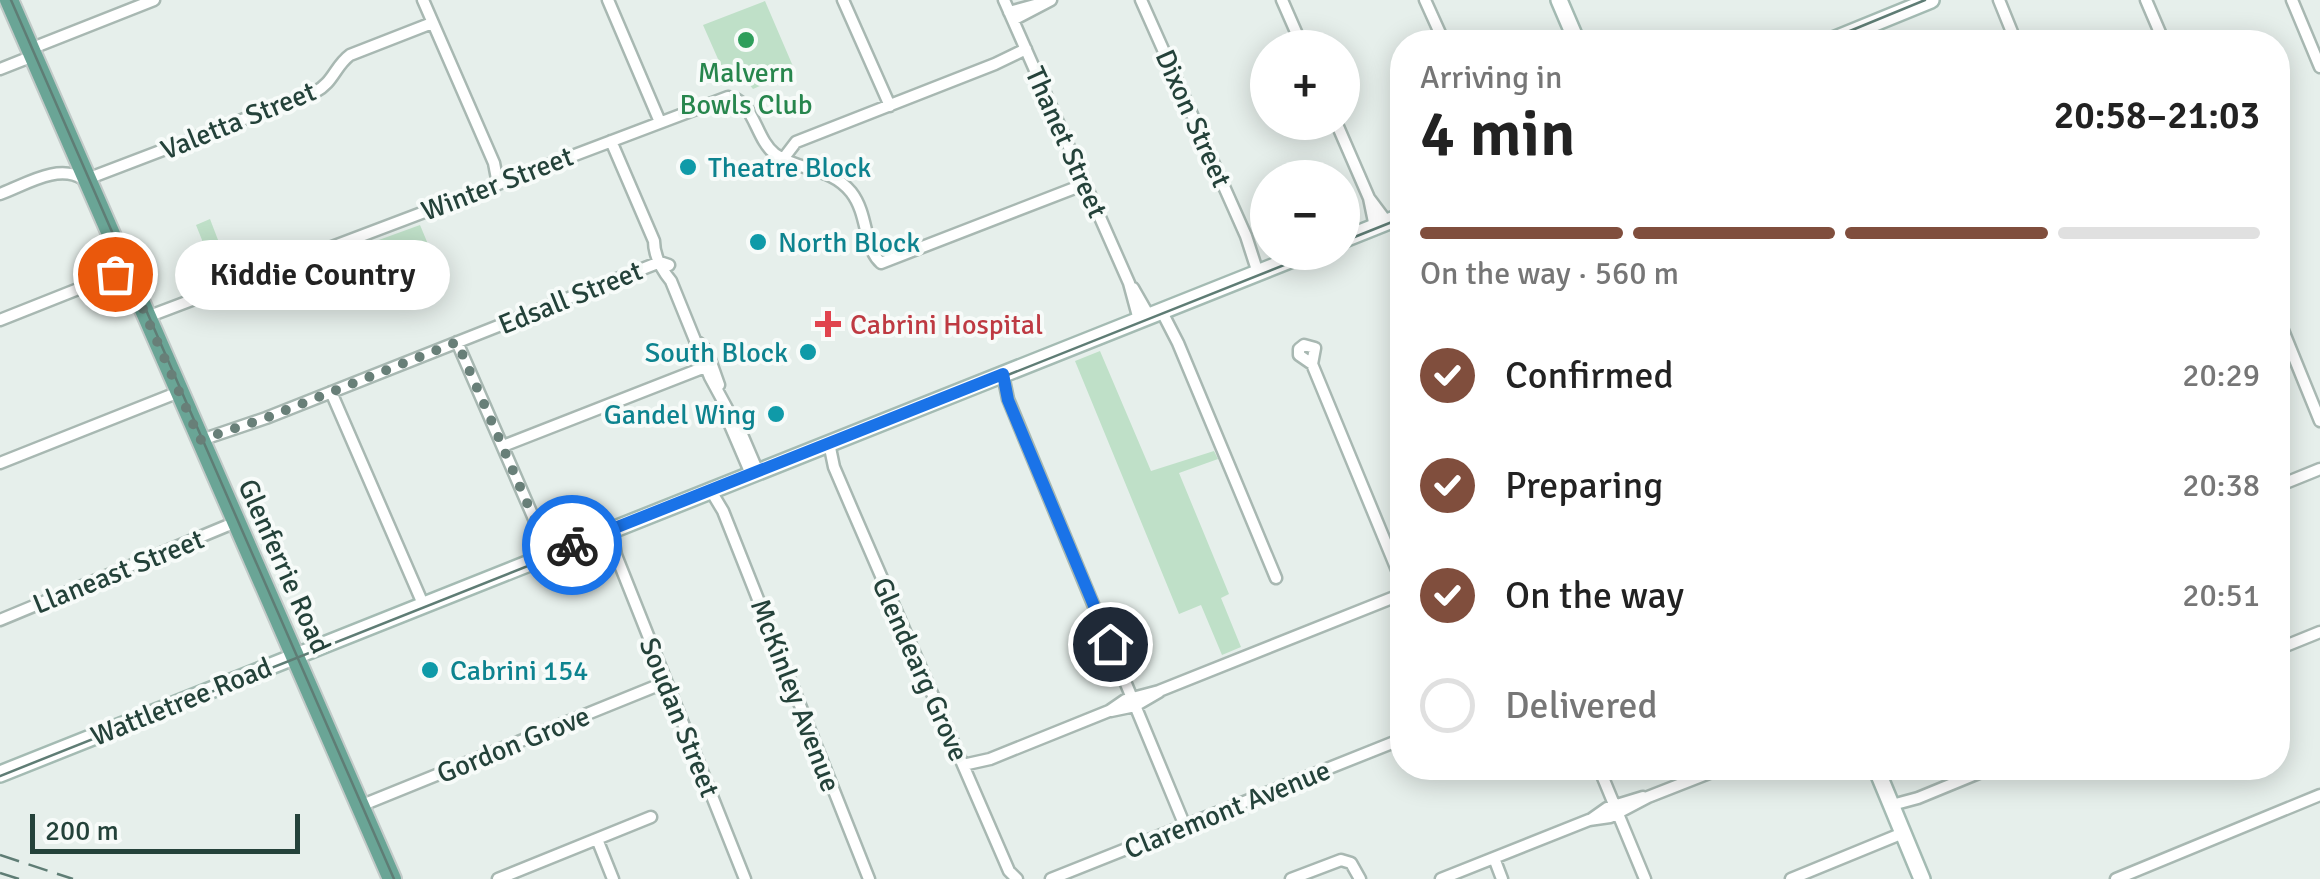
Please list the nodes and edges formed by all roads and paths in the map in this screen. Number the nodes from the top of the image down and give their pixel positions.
1 (8, 0) edge
2 (154, 0) edge
3 (423, 0) edge
4 (608, 0) edge
5 (844, 0) edge
6 (1141, 0) edge
7 (1282, 0) edge
8 (1425, 0) edge
9 (1559, 0) edge
10 (1931, 0) edge
11 (1999, 0) edge
12 (2146, 0) edge
13 (2292, 0) edge
14 (1049, 1) edge
15 (1914, 3) edge
16 (1009, 11) edge
17 (432, 22) junction
18 (1295, 30) edge
19 (1439, 30) edge
20 (1572, 30) edge
21 (1871, 30) edge
22 (2011, 30) edge
23 (2159, 30) edge
24 (1027, 52) junction
25 (31, 53) junction
26 (2320, 67) edge
27 (0, 69) edge
28 (890, 106) junction
29 (660, 122) junction
30 (69, 139) junction
31 (807, 139) junction
32 (1344, 140) edge
33 (610, 141) junction
34 (782, 159) junction
35 (796, 163) junction
36 (49, 175) junction
37 (502, 182) junction
38 (89, 184) junction
39 (1085, 184) junction
40 (0, 194) edge
41 (1390, 221) edge
42 (1381, 225) junction
43 (1360, 233) edge
44 (664, 263) junction
45 (126, 270) junction
46 (1266, 270) edge
47 (1261, 272) junction
48 (1155, 314) junction
49 (147, 318) junction
50 (0, 320) edge
51 (457, 342) junction
52 (698, 342) junction
53 (2290, 348) edge
54 (1312, 364) dead end
55 (705, 366) junction
56 (998, 376) junction
57 (719, 390) junction
58 (179, 392) junction
59 (331, 392) junction
60 (2320, 422) edge
61 (200, 440) junction
62 (824, 445) junction
63 (503, 446) junction
64 (0, 463) edge
65 (2320, 468) edge
66 (754, 473) junction
67 (2290, 481) edge
68 (715, 489) junction
69 (236, 522) junction
70 (607, 531) junction
71 (1390, 553) edge
72 (550, 554) junction
73 (1276, 578) dead end
74 (1390, 599) edge
75 (424, 604) junction
76 (0, 620) edge
77 (2320, 632) edge
78 (2290, 644) edge
79 (294, 655) junction
80 (666, 682) junction
81 (1133, 702) junction
82 (1390, 744) edge
83 (965, 769) junction
84 (0, 774) edge
85 (1604, 780) edge
86 (1691, 780) edge
87 (1881, 780) edge
88 (1962, 780) edge
89 (2320, 795) edge
90 (360, 806) junction
91 (1893, 808) junction
92 (1617, 809) junction
93 (650, 817) dead end
94 (1185, 826) junction
95 (1904, 833) junction
96 (597, 839) junction
97 (1494, 858) junction
98 (1012, 876) edge
99 (392, 879) edge
100 (498, 879) edge
101 (613, 879) edge
102 (745, 879) edge
103 (869, 879) edge
104 (1051, 879) edge
105 (1291, 879) edge
106 (1360, 879) edge
107 (1441, 879) edge
108 (1502, 879) edge
109 (1645, 879) edge
110 (1791, 879) edge
111 (1922, 879) edge
112 (2116, 879) edge

1 - 25 main road, Glenferrie Road
2 - 25 street
3 - 17 street
4 - 29 street
5 - 28 street
6 - 47 street, Dixon Street
7 - 18 street
8 - 19 street
9 - 20 main road
10 - 15 main road
11 - 22 street
12 - 23 street
13 - 26 street
14 - 16 street
15 - 21 main road
16 - 24 street, Thanet Street
17 - 37 street
17 - 38 street, Valetta Street
24 - 28 street
24 - 39 street, Thanet Street
25 - 27 street
25 - 30 main road, Glenferrie Road
28 - 31 street
29 - 33 street, Winter Street
29 - 34 street, Winter Street
30 - 36 street
30 - 38 main road, Glenferrie Road
31 - 34 street
31 - 35 street
32 - 42 street
33 - 37 street, Winter Street
33 - 44 street
34 - 35 street
35 - 39 street
36 - 38 street
36 - 40 street
37 - 49 street, Winter Street
38 - 45 main road, Glenferrie Road
39 - 48 street, Thanet Street
41 - 42 main road
42 - 43 main road
44 - 51 street, Edsall Street
44 - 52 street
45 - 49 main road, Glenferrie Road
45 - 50 street
46 - 47 main road, Wattletree Road
47 - 48 main road, Wattletree Road
48 - 56 main road, Wattletree Road
48 - 73 street, Thanet Street
49 - 58 main road, Glenferrie Road
51 - 59 street, Edsall Street
51 - 63 street
52 - 55 street
52 - 57 street
53 - 60 street
54 - 71 street
55 - 57 street
55 - 63 street
56 - 62 main road, Wattletree Road
56 - 81 street
57 - 66 street
58 - 61 main road, Glenferrie Road
58 - 64 street
59 - 61 street, Edsall Street
59 - 75 street
61 - 69 main road, Glenferrie Road
62 - 66 main road, Wattletree Road
62 - 83 street, Glendearg Grove
63 - 72 street
65 - 67 street
66 - 68 main road, Wattletree Road
68 - 70 main road, Wattletree Road
68 - 103 street, McKinley Avenue
69 - 76 street, Llaneast Street
69 - 79 main road, Glenferrie Road
70 - 72 main road, Wattletree Road
70 - 80 street, Soudan Street
72 - 75 main road, Wattletree Road
74 - 81 street
75 - 79 main road, Wattletree Road
77 - 78 street
79 - 84 main road, Wattletree Road
79 - 90 main road, Glenferrie Road
80 - 90 street, Gordon Grove
80 - 102 street, Soudan Street
81 - 83 street
81 - 94 street
82 - 94 street, Claremont Avenue
83 - 98 street, Glendearg Grove
85 - 92 street
86 - 92 street
87 - 91 main road
88 - 91 street
89 - 112 street
90 - 99 main road, Glenferrie Road
91 - 95 main road
92 - 97 street
92 - 109 street
93 - 96 street
94 - 104 street, Claremont Avenue
95 - 110 street
95 - 111 main road
96 - 100 street
96 - 101 street
97 - 107 street
97 - 108 street
105 - 106 street

